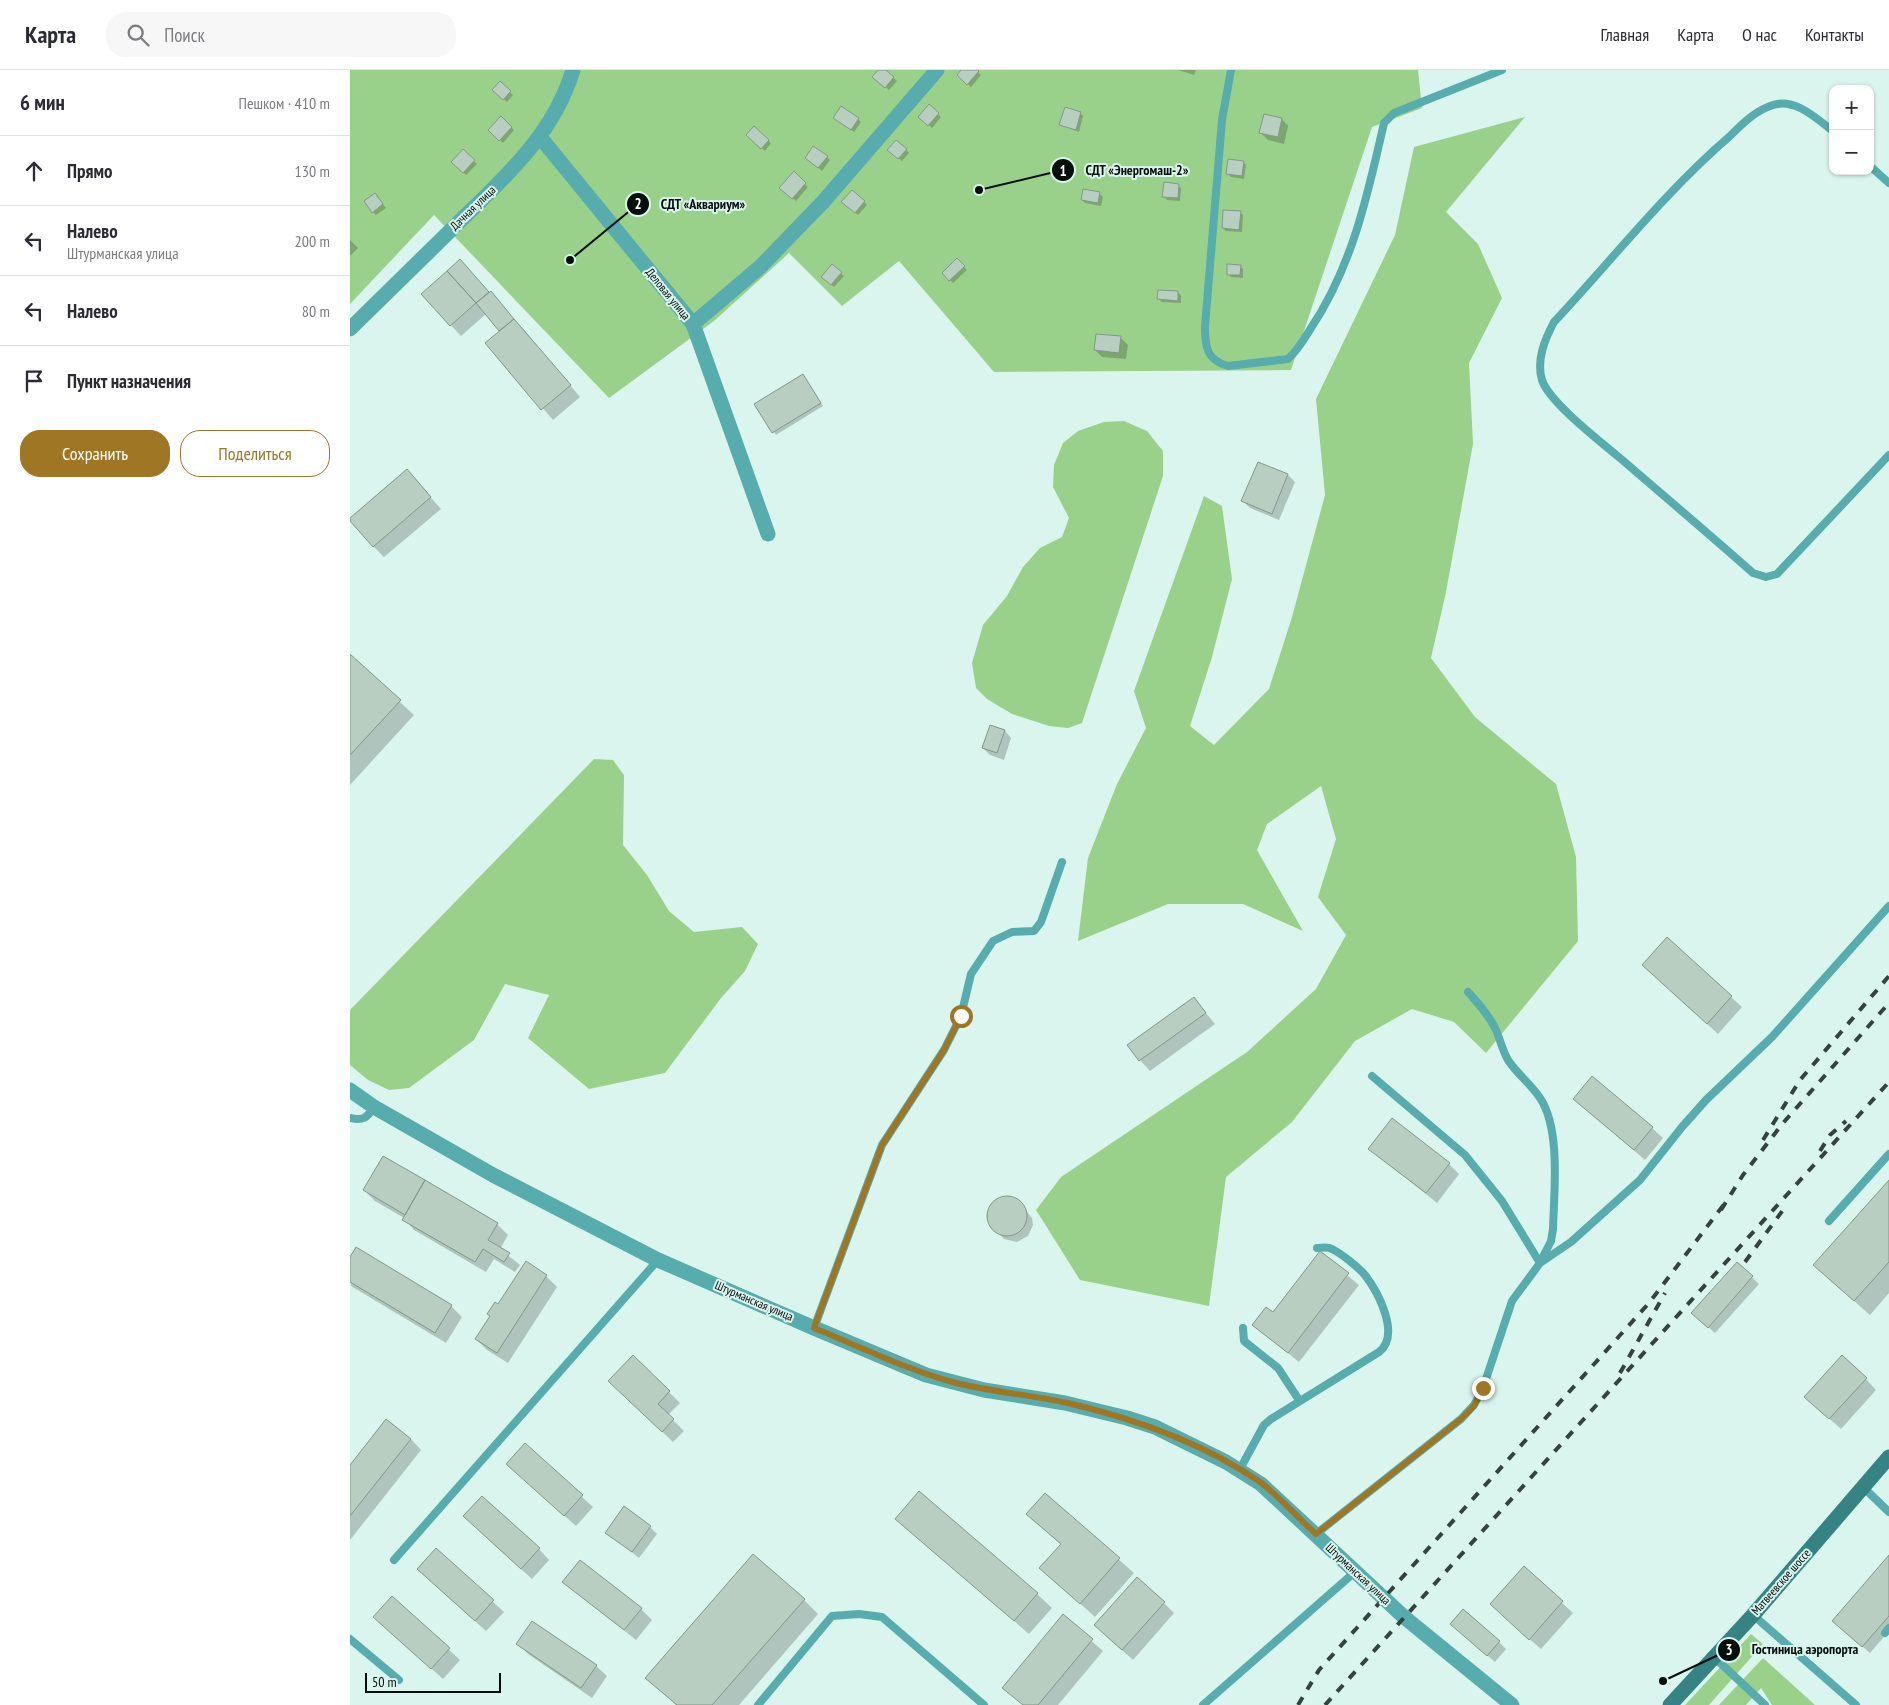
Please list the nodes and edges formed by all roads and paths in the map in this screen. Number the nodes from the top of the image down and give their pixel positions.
1 (573, 70) edge
2 (937, 70) edge
3 (1231, 70) edge
4 (1502, 70) edge
5 (1832, 130) edge
6 (540, 137) junction
7 (1874, 170) edge
8 (1889, 183) edge
9 (693, 324) junction
10 (350, 329) edge
11 (1889, 455) edge
12 (768, 534) dead end
13 (1062, 862) dead end
14 (1889, 906) edge
15 (1468, 992) dead end
16 (1372, 1076) dead end
17 (350, 1090) edge
18 (374, 1107) junction
19 (350, 1118) edge
20 (1889, 1154) edge
21 (1829, 1221) dead end
22 (1317, 1248) dead end
23 (658, 1260) junction
24 (1540, 1263) junction
25 (814, 1328) junction
26 (1243, 1328) dead end
27 (1299, 1400) junction
28 (1889, 1457) edge
29 (1240, 1469) junction
30 (1863, 1487) junction
31 (1889, 1512) edge
32 (1316, 1534) junction
33 (394, 1560) dead end
34 (1356, 1571) junction
35 (1752, 1615) junction
36 (350, 1639) edge
37 (1714, 1657) junction
38 (399, 1680) dead end
39 (758, 1705) edge
40 (984, 1705) edge
41 (1203, 1705) edge
42 (1512, 1705) edge
43 (1670, 1705) edge
44 (1765, 1705) edge
45 (1856, 1705) edge

1 - 6 street, Дачная улица
2 - 9 street
3 - 4 lane
5 - 11 lane
6 - 9 street, Деловая улица
6 - 10 street, Дачная улица
7 - 8 lane
9 - 12 street, Деловая улица
13 - 25 lane
14 - 24 lane
15 - 24 lane
16 - 24 lane
17 - 18 street, Штурманская улица
18 - 19 lane
18 - 23 street, Штурманская улица
20 - 21 lane
22 - 27 lane
23 - 25 street, Штурманская улица
23 - 33 lane
24 - 32 lane
25 - 29 street, Штурманская улица
26 - 27 lane
27 - 29 lane
28 - 30 main road, Матвеевское шоссе
29 - 32 street, Штурманская улица
30 - 31 lane
30 - 35 main road, Матвеевское шоссе
32 - 34 street, Штурманская улица
34 - 41 lane
34 - 42 street, Штурманская улица
35 - 37 main road, Матвеевское шоссе
35 - 45 lane
36 - 38 lane
37 - 43 main road, Матвеевское шоссе
37 - 44 lane
39 - 40 lane

